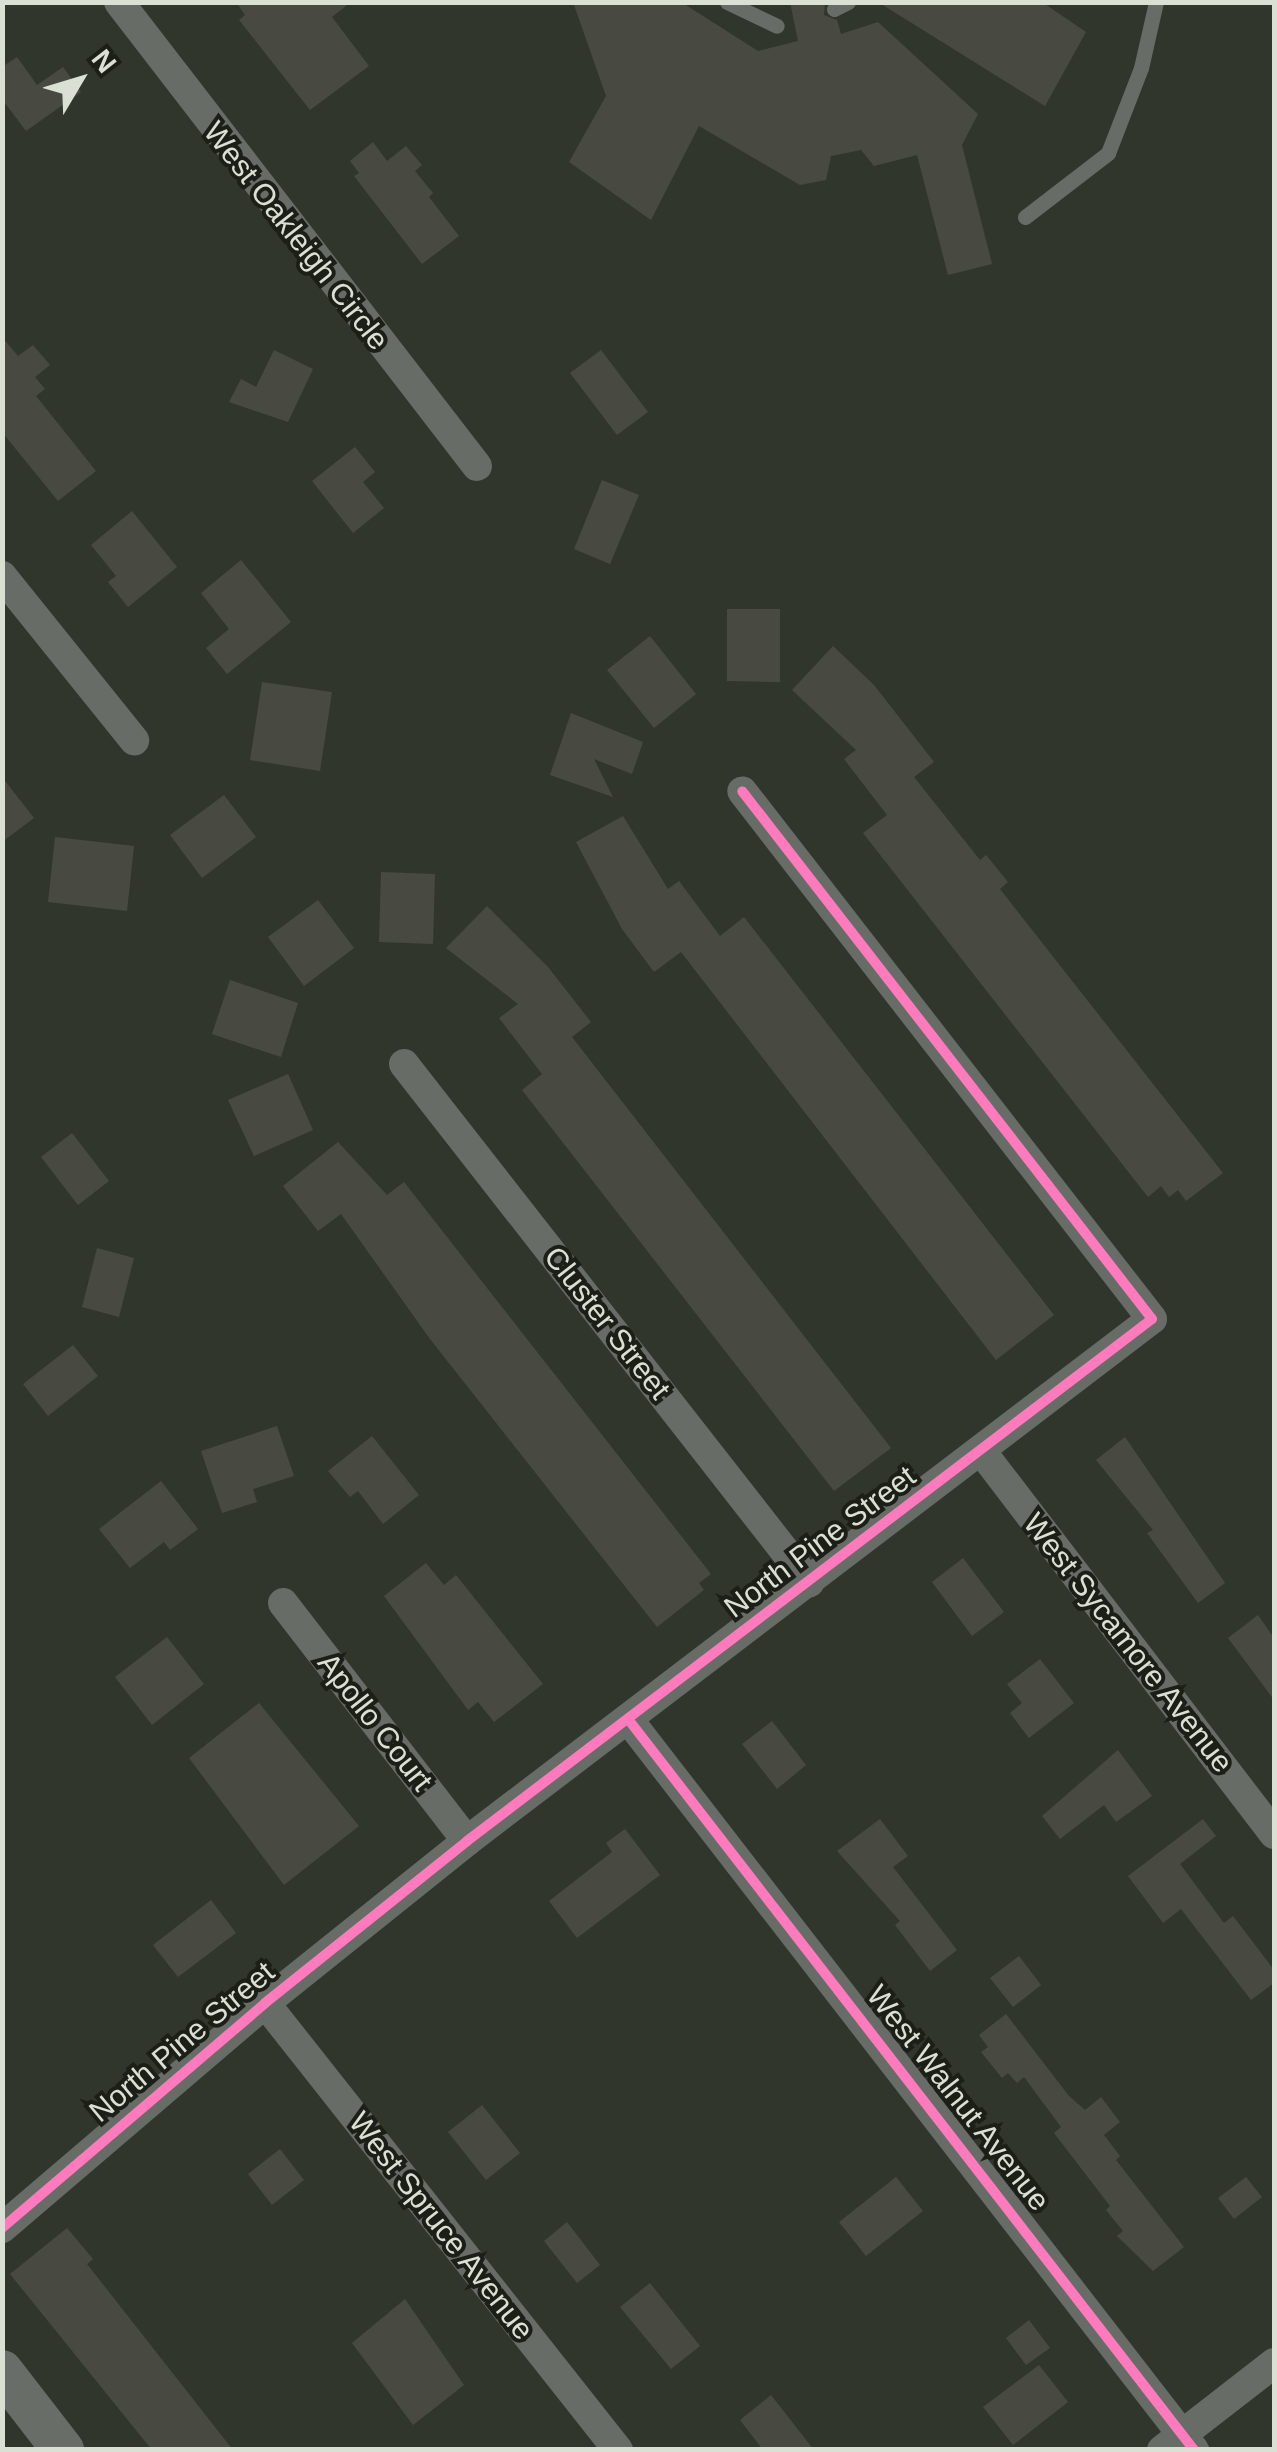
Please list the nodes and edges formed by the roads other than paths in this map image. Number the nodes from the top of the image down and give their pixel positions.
1 (119, 2) edge
2 (727, 2) edge
3 (1156, 2) edge
4 (777, 26) dead end
5 (1024, 217) dead end
6 (478, 466) dead end
7 (2, 576) edge
8 (134, 740) dead end
9 (742, 792) dead end
10 (404, 1064) dead end
11 (982, 1452) junction
12 (810, 1582) junction
13 (283, 1603) dead end
14 (628, 1719) junction
15 (1274, 1834) edge
16 (468, 1841) junction
17 (265, 2003) junction
18 (2, 2228) edge
19 (1274, 2362) edge
20 (2, 2371) edge
21 (1179, 2444) edge
22 (64, 2450) edge
23 (618, 2450) edge

1 - 6 street, West Oakleigh Circle
2 - 4 lane
3 - 5 lane
7 - 8 street
9 - 11 street, North Pine Street
10 - 12 street, Cluster Street
11 - 12 street, North Pine Street
11 - 15 street, West Sycamore Avenue
12 - 14 street, North Pine Street
13 - 16 street, Apollo Court
14 - 16 street, North Pine Street
14 - 21 street, West Walnut Avenue
16 - 17 street, North Pine Street
17 - 18 street, North Pine Street
17 - 23 street, West Spruce Avenue
19 - 21 street
20 - 22 street

